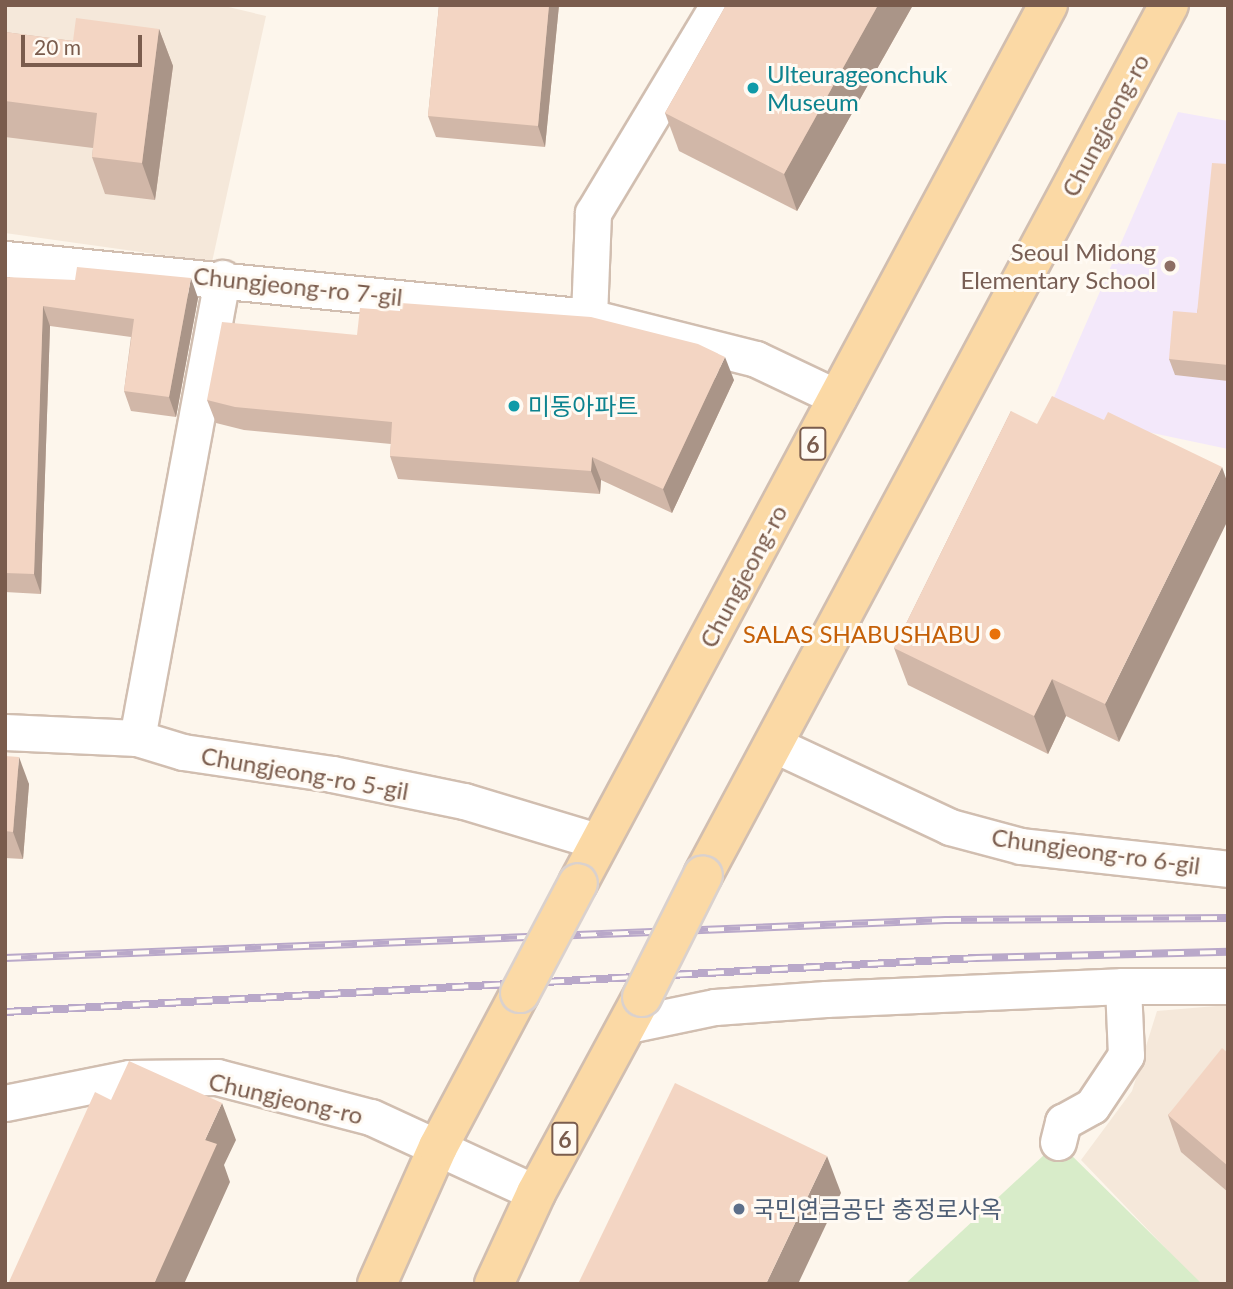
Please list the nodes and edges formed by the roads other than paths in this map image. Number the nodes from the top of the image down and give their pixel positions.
1 (718, 5) edge
2 (1048, 5) edge
3 (1169, 5) edge
4 (5, 259) edge
5 (222, 278) junction
6 (590, 317) junction
7 (838, 398) junction
8 (5, 733) edge
9 (137, 737) junction
10 (773, 744) junction
11 (600, 842) junction
12 (1228, 869) edge
13 (1123, 986) junction
14 (1228, 986) edge
15 (635, 1011) junction
16 (5, 1103) edge
17 (1058, 1142) dead end
18 (438, 1147) junction
19 (536, 1193) junction
20 (377, 1284) edge
21 (494, 1284) edge

1 - 6 street
2 - 7 main road, Chungjeong-ro / 6
3 - 10 main road, Chungjeong-ro / 6
4 - 5 street, Chungjeong-ro 7-gil
5 - 6 street, Chungjeong-ro 7-gil
5 - 9 street
6 - 7 street, Chungjeong-ro 7-gil
7 - 11 main road, Chungjeong-ro / 6
8 - 9 street, Chungjeong-ro 5-gil
9 - 11 street, Chungjeong-ro 5-gil
10 - 12 street, Chungjeong-ro 6-gil
10 - 15 main road, Chungjeong-ro / 6, bridge
11 - 18 main road, Chungjeong-ro / 6, bridge
13 - 14 street
13 - 15 street
13 - 17 street
15 - 19 main road, Chungjeong-ro / 6
16 - 18 street, Chungjeong-ro
18 - 19 street, Chungjeong-ro
18 - 20 main road, Chungjeong-ro / 6
19 - 21 main road, Chungjeong-ro / 6

